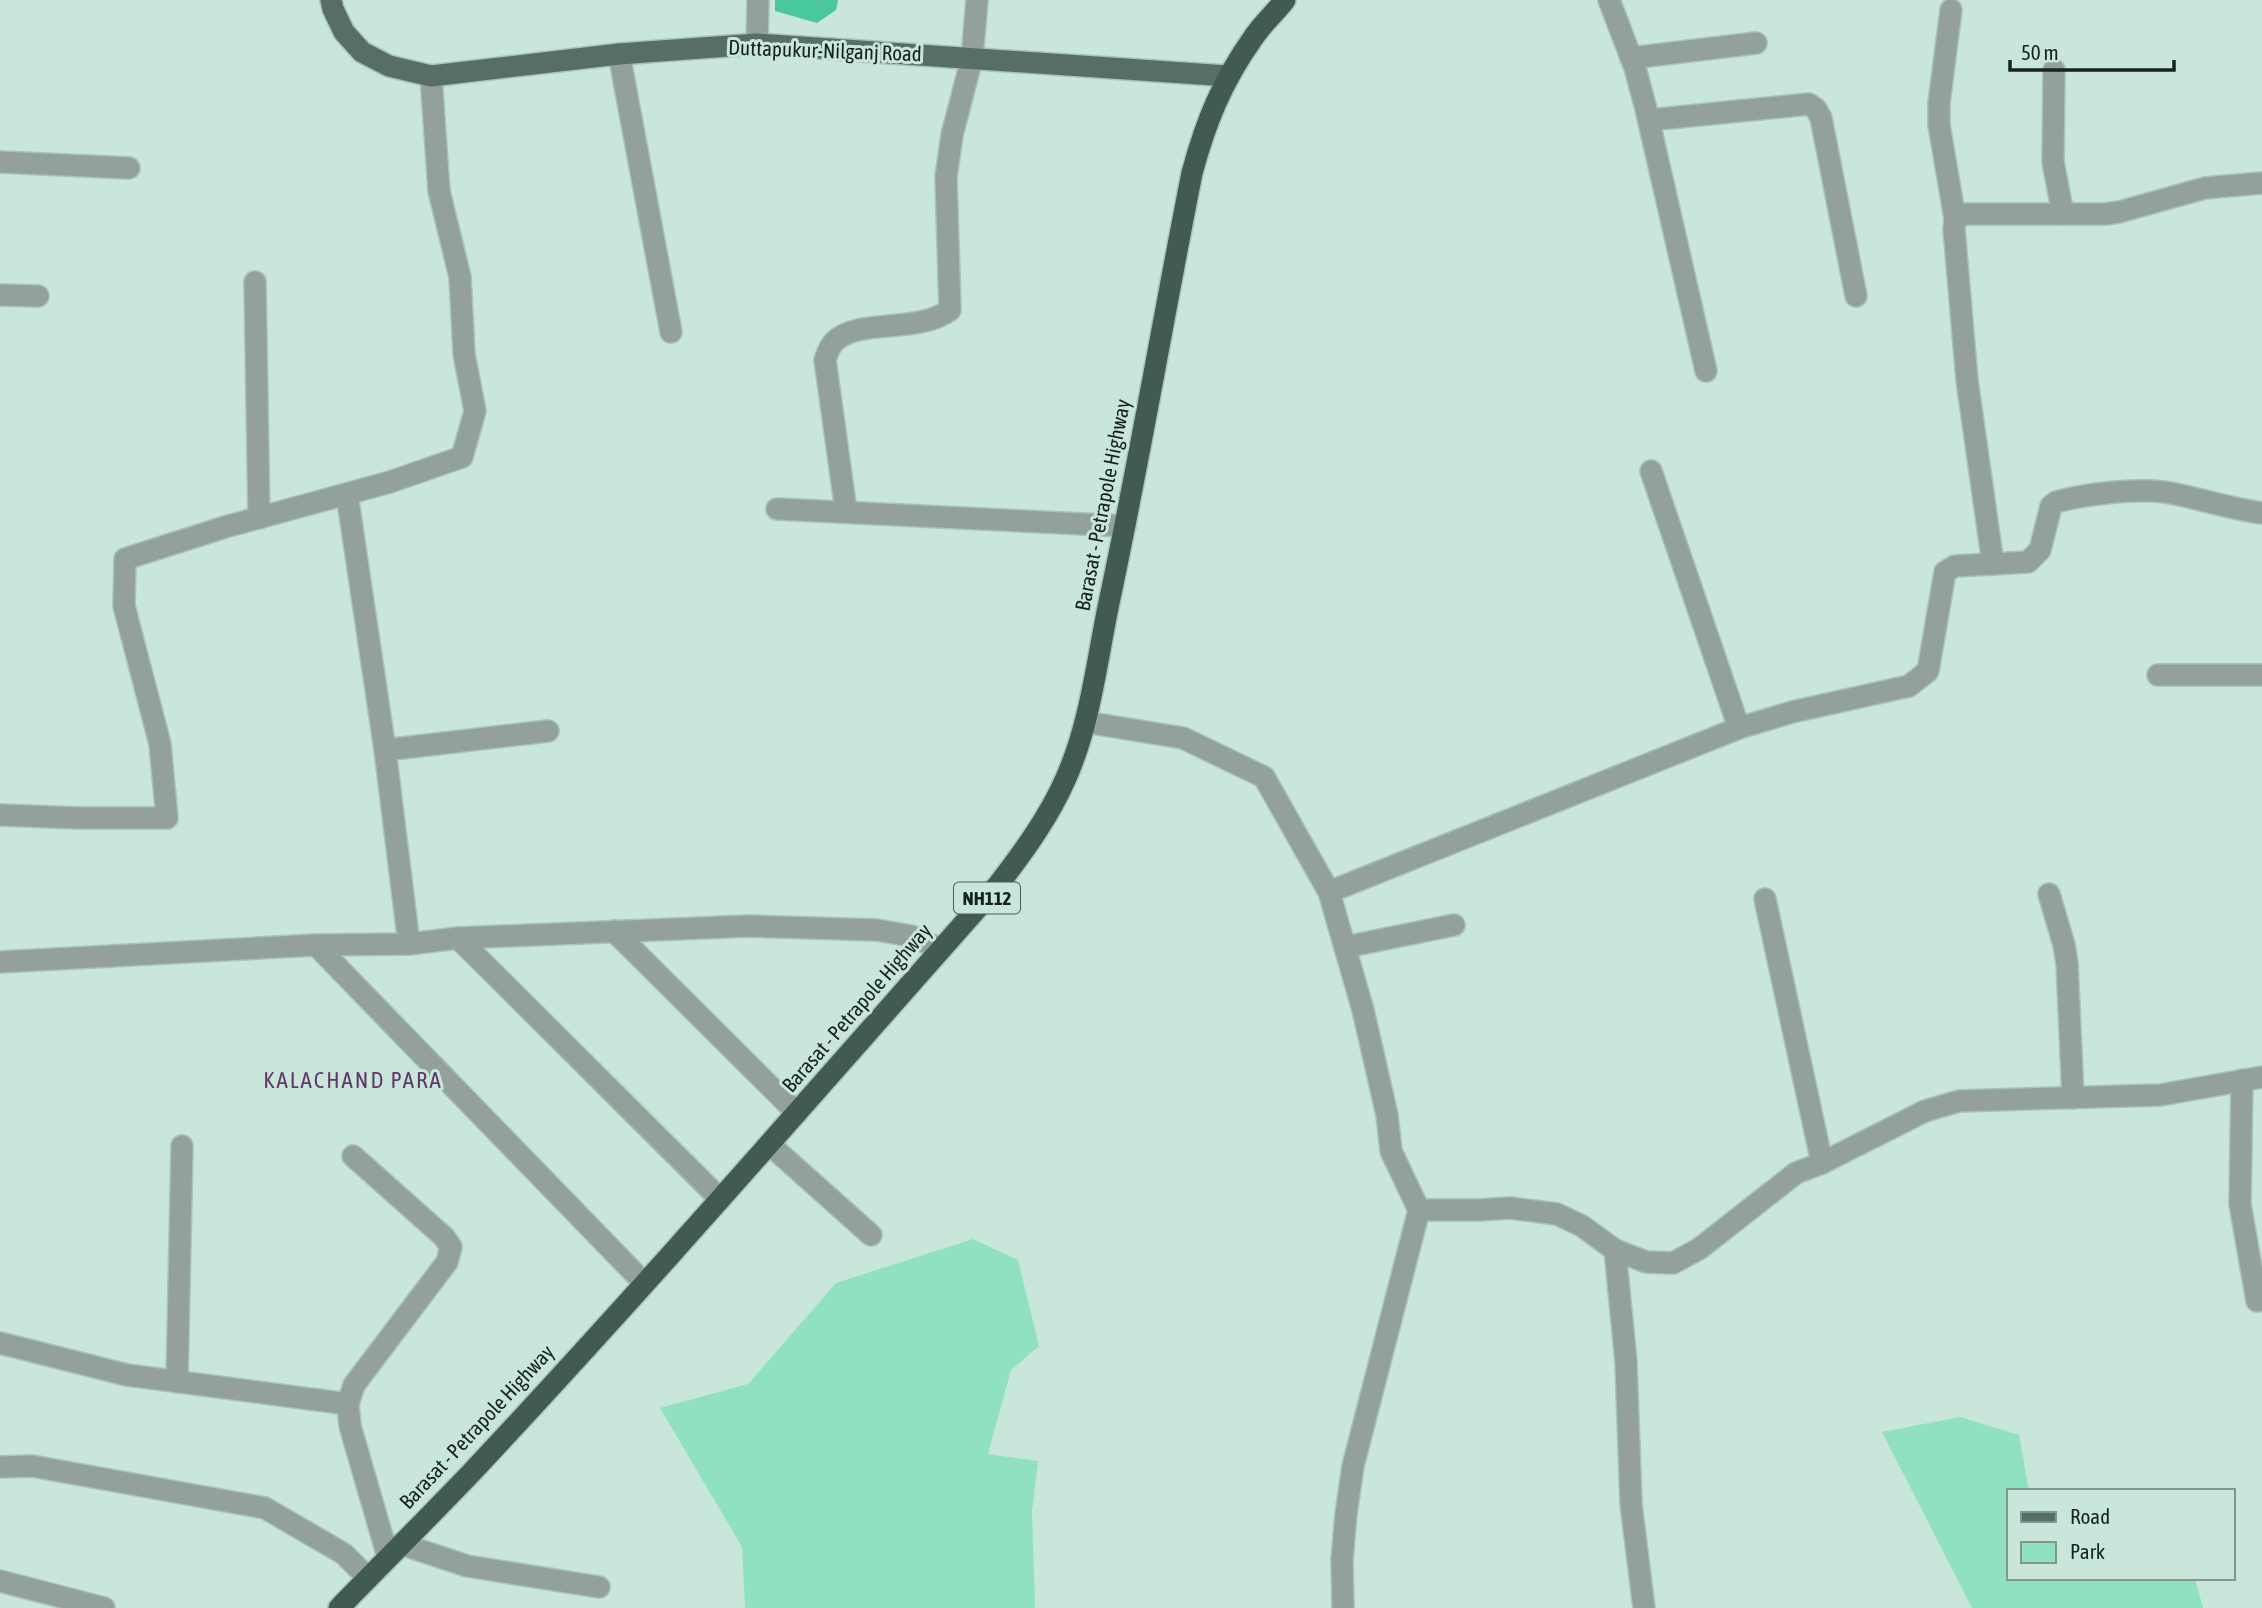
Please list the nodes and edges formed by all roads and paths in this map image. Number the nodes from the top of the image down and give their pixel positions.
1 (331, 0) edge
2 (758, 0) edge
3 (977, 0) edge
4 (1285, 0) edge
5 (1609, 0) edge
6 (1951, 10) dead end
7 (1756, 43) dead end
8 (757, 44) junction
9 (619, 54) junction
10 (972, 58) junction
11 (1631, 58) junction
12 (2054, 70) dead end
13 (431, 76) junction
14 (1228, 76) junction
15 (1649, 120) junction
16 (0, 162) edge
17 (129, 168) dead end
18 (2262, 184) edge
19 (2063, 214) junction
20 (1955, 219) junction
21 (255, 282) dead end
22 (0, 295) edge
23 (38, 296) dead end
24 (1856, 296) dead end
25 (671, 332) dead end
26 (1706, 372) dead end
27 (1651, 471) dead end
28 (347, 494) junction
29 (777, 509) dead end
30 (846, 511) junction
31 (2262, 513) edge
32 (259, 518) junction
33 (1125, 526) junction
34 (1993, 564) junction
35 (2158, 675) dead end
36 (2262, 675) edge
37 (1085, 722) junction
38 (1739, 728) junction
39 (548, 731) dead end
40 (385, 750) junction
41 (0, 815) edge
42 (1329, 892) junction
43 (2049, 894) dead end
44 (1765, 899) dead end
45 (1454, 925) dead end
46 (614, 932) junction
47 (458, 938) junction
48 (410, 944) junction
49 (316, 945) junction
50 (1345, 947) junction
51 (942, 949) junction
52 (0, 962) edge
53 (2252, 1079) edge
54 (2073, 1098) junction
55 (797, 1113) junction
56 (769, 1144) junction
57 (182, 1146) dead end
58 (354, 1156) dead end
59 (1822, 1163) junction
60 (720, 1199) junction
61 (1419, 1210) junction
62 (871, 1235) dead end
63 (1615, 1250) junction
64 (644, 1283) junction
65 (2257, 1301) dead end
66 (0, 1343) edge
67 (177, 1382) junction
68 (348, 1404) junction
69 (0, 1467) edge
70 (395, 1550) junction
71 (368, 1578) junction
72 (0, 1581) edge
73 (599, 1587) dead end
74 (104, 1608) edge
75 (338, 1608) edge
76 (1343, 1608) edge
77 (1644, 1608) edge

1 - 13 main road, Duttapukur-Nilganj Road
2 - 8 street
3 - 10 street
4 - 14 highway, Barasat - Petrapole Highway / NH112
5 - 11 street
6 - 20 street
7 - 11 street
8 - 9 main road, Duttapukur-Nilganj Road
8 - 10 main road, Duttapukur-Nilganj Road
9 - 13 main road, Duttapukur-Nilganj Road
9 - 25 street
10 - 14 main road, Duttapukur-Nilganj Road
10 - 30 street
11 - 15 street
12 - 19 street
13 - 28 street
14 - 33 highway, Barasat - Petrapole Highway / NH112
15 - 24 street
15 - 26 street
16 - 17 street
18 - 19 street
19 - 20 street
20 - 34 street
21 - 32 street
22 - 23 street
27 - 38 street
28 - 32 street
28 - 40 street
29 - 30 street
30 - 33 street
31 - 34 street
32 - 41 street
33 - 37 highway, Barasat - Petrapole Highway / NH112
34 - 38 street
35 - 36 street
37 - 42 street
37 - 51 highway, Barasat - Petrapole Highway / NH112
38 - 42 street
39 - 40 street
40 - 48 street
42 - 50 street
43 - 54 street
44 - 59 street
45 - 50 street
46 - 47 street
46 - 51 street
46 - 55 street
47 - 48 street
47 - 60 street
48 - 49 street
49 - 52 street
49 - 64 street
50 - 61 street
51 - 55 highway, Barasat - Petrapole Highway / NH112
53 - 54 street
53 - 65 street
54 - 59 street
55 - 56 highway, Barasat - Petrapole Highway / NH112
56 - 60 highway, Barasat - Petrapole Highway / NH112
56 - 62 street
57 - 67 street
58 - 68 street
59 - 63 street
60 - 64 highway, Barasat - Petrapole Highway / NH112
61 - 63 street
61 - 76 street
63 - 77 street
64 - 70 highway, Barasat - Petrapole Highway / NH112
66 - 67 street
67 - 68 street
68 - 70 street
69 - 71 street
70 - 71 highway, Barasat - Petrapole Highway / NH112
70 - 73 street
71 - 75 highway, Barasat - Petrapole Highway / NH112
72 - 74 street

